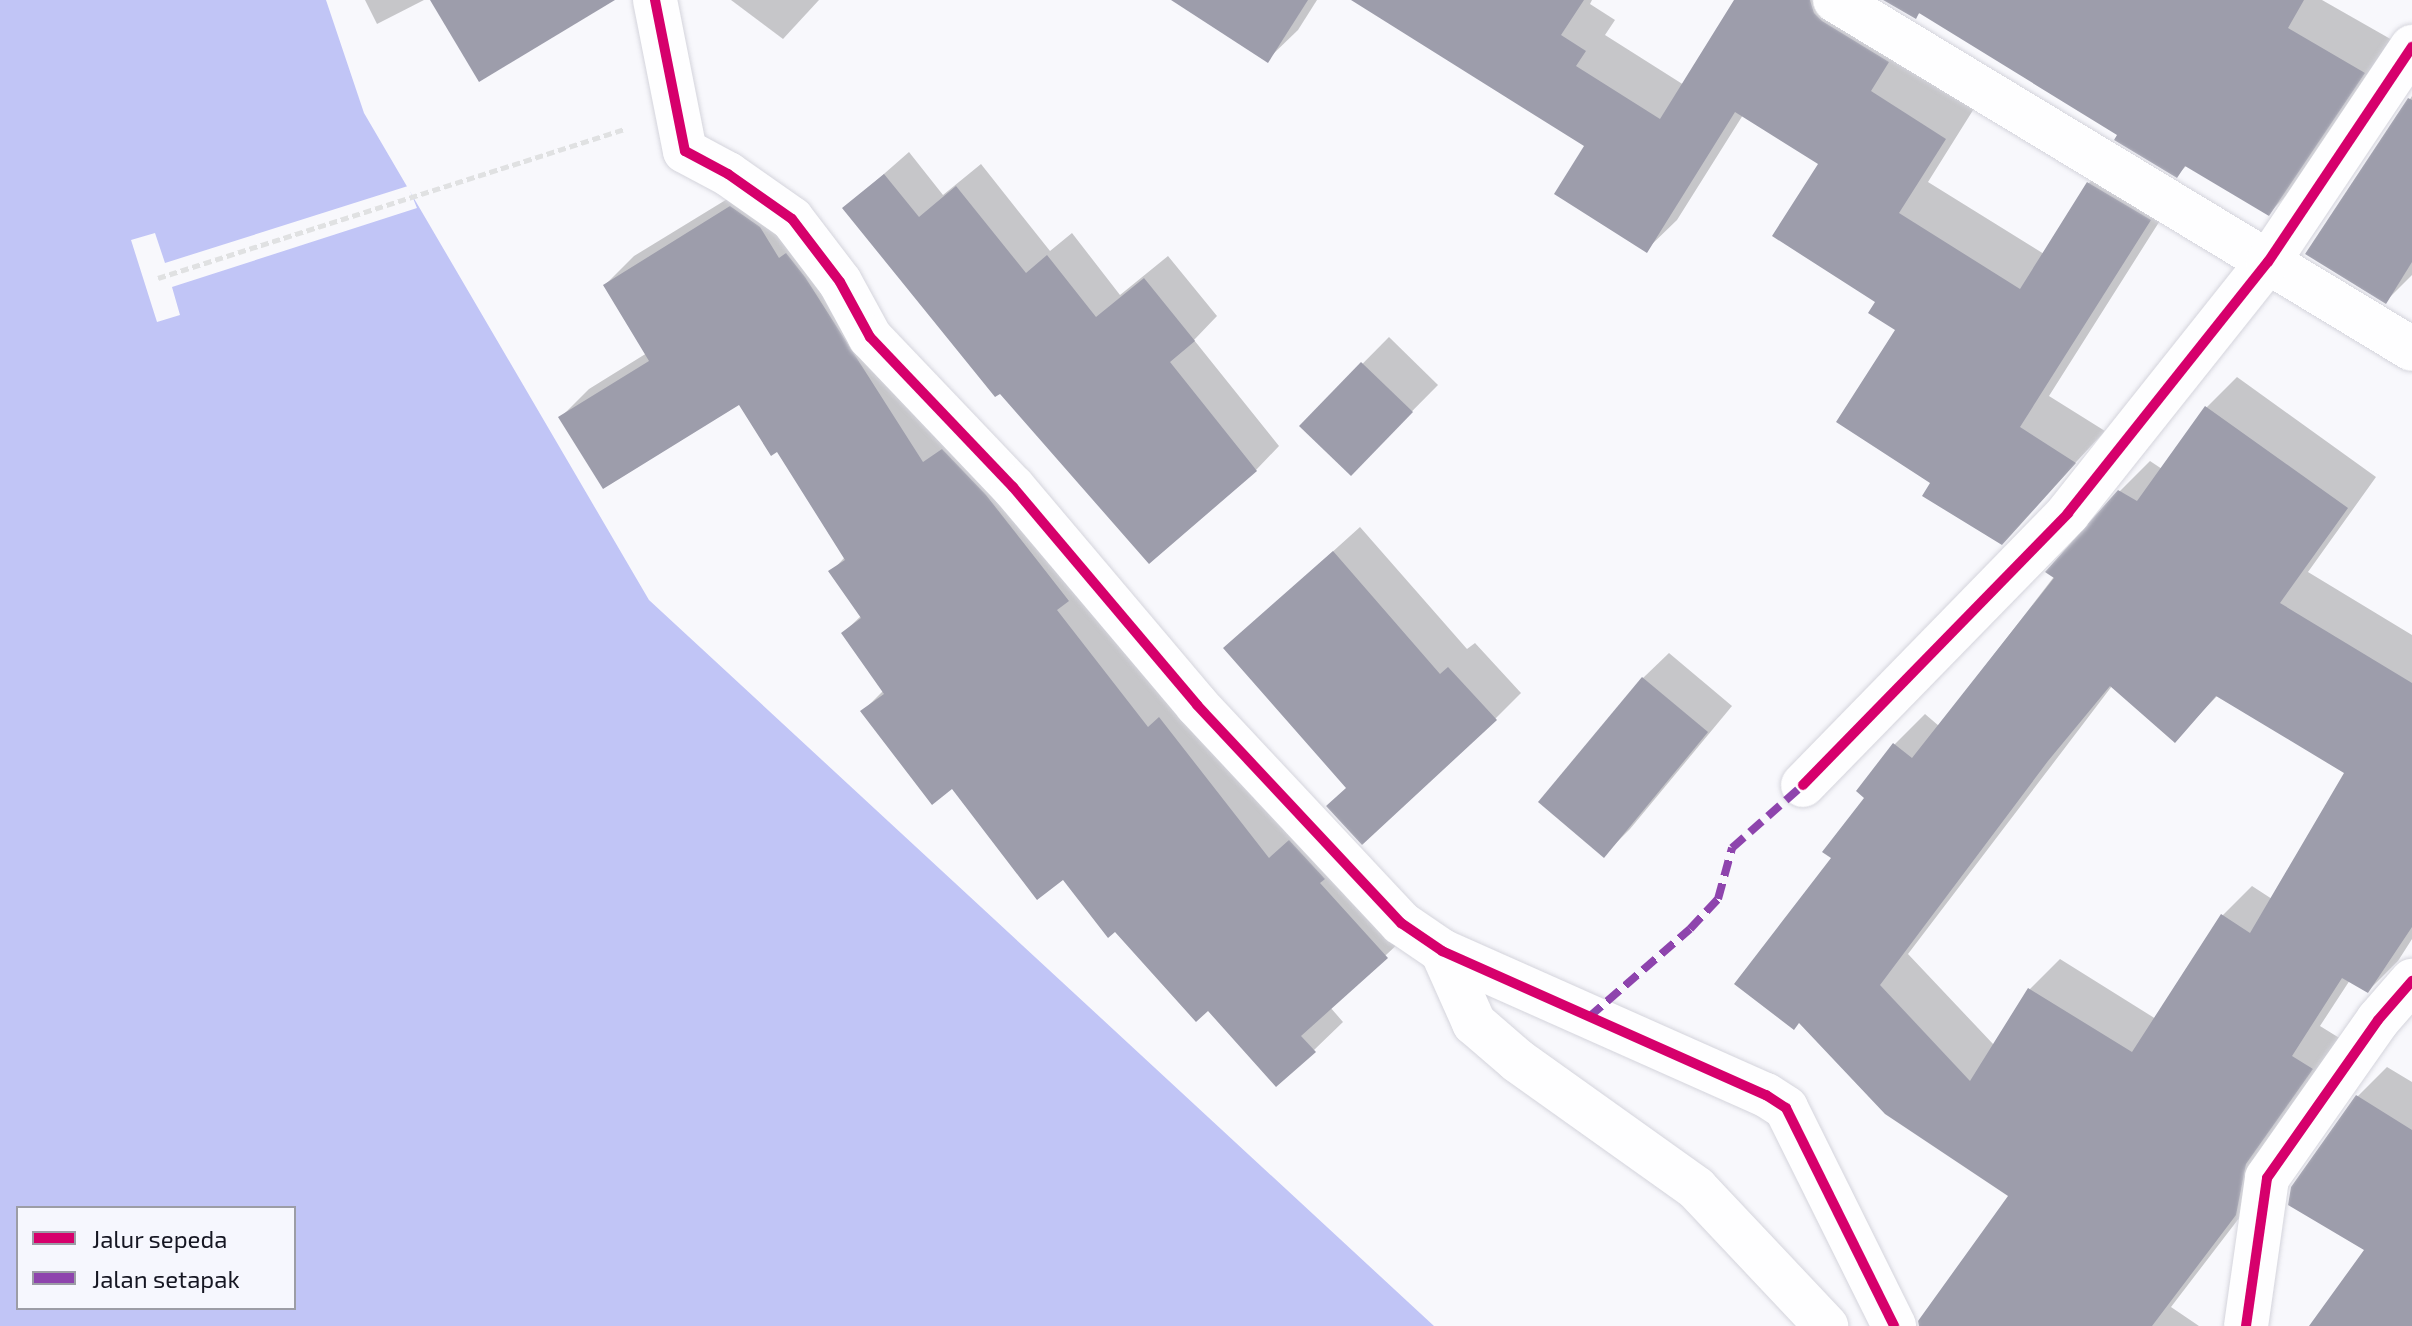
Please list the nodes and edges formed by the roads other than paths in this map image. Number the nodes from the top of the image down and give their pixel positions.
1 (655, 0) edge
2 (1835, 0) edge
3 (2412, 47) edge
4 (2268, 262) junction
5 (2412, 349) edge
6 (1803, 785) dead end
7 (1442, 951) junction
8 (2412, 981) edge
9 (1826, 1326) edge
10 (1894, 1326) edge
11 (2246, 1326) edge

1 - 7 street
2 - 4 street
3 - 4 street
4 - 5 street
4 - 6 street
7 - 9 street
7 - 10 street
8 - 11 street

